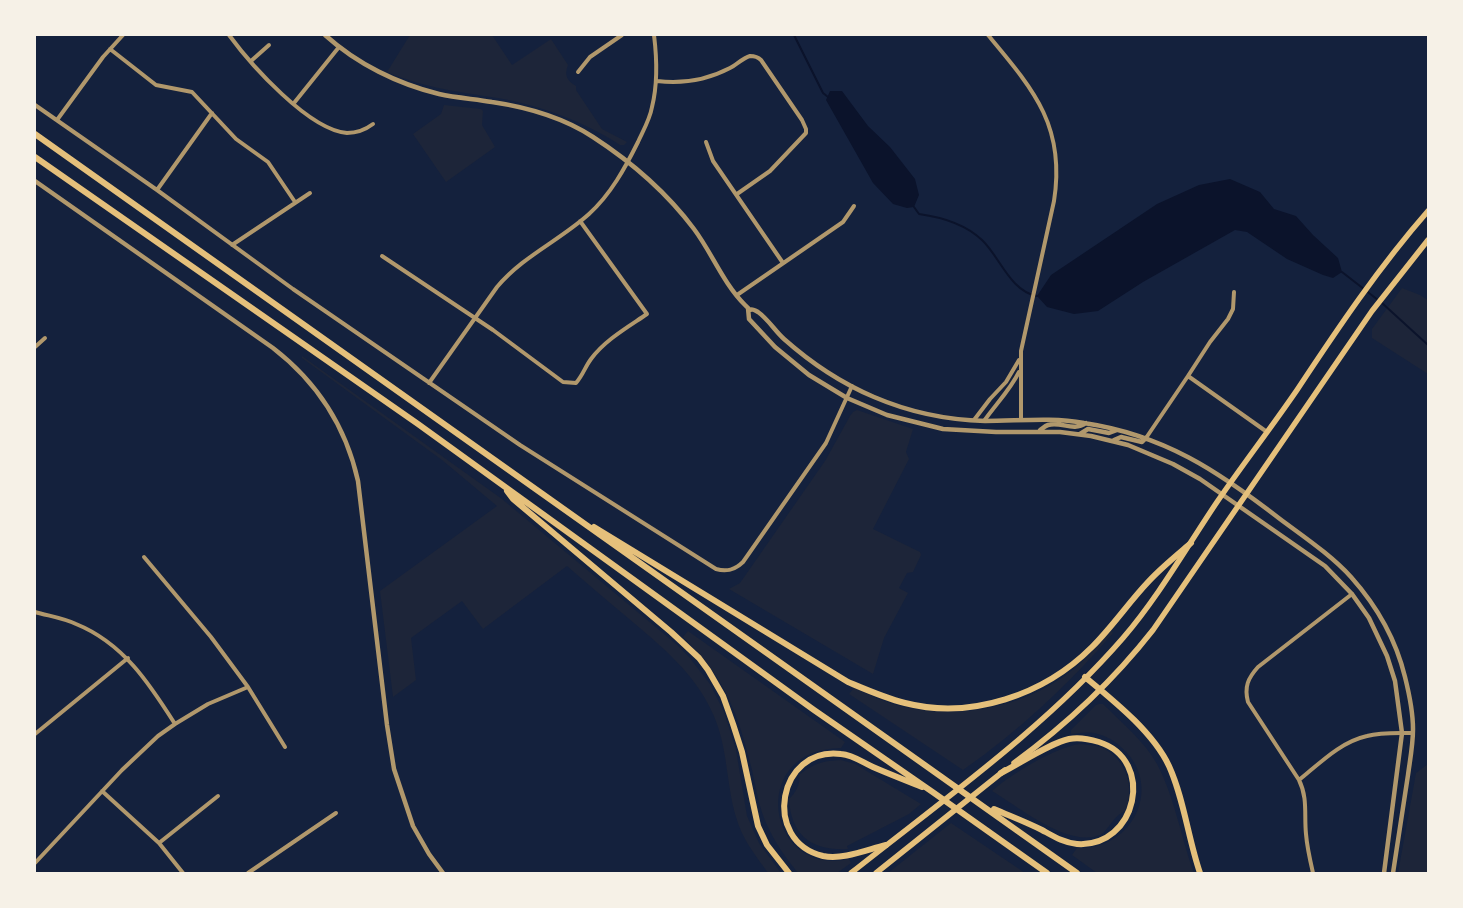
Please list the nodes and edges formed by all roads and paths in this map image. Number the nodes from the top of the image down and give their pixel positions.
1 (123, 35) edge
2 (230, 35) edge
3 (325, 35) edge
4 (622, 35) edge
5 (654, 35) edge
6 (988, 35) edge
7 (269, 46) dead end
8 (339, 47) junction
9 (110, 49) junction
10 (251, 61) junction
11 (578, 72) dead end
12 (657, 81) junction
13 (294, 103) junction
14 (35, 105) edge
15 (212, 113) junction
16 (57, 120) junction
17 (373, 124) dead end
18 (35, 134) edge
19 (706, 142) dead end
20 (35, 157) edge
21 (628, 163) junction
22 (35, 182) edge
23 (157, 190) junction
24 (310, 193) dead end
25 (736, 194) junction
26 (295, 202) junction
27 (854, 206) dead end
28 (1428, 211) edge
29 (580, 221) junction
30 (1428, 240) edge
31 (232, 245) junction
32 (382, 256) dead end
33 (783, 263) junction
34 (1234, 292) dead end
35 (737, 295) junction
36 (748, 308) junction
37 (475, 320) junction
38 (45, 338) dead end
39 (35, 347) edge
40 (1020, 358) junction
41 (1020, 370) junction
42 (1188, 376) junction
43 (429, 383) junction
44 (852, 386) junction
45 (847, 398) junction
46 (1021, 419) junction
47 (974, 420) junction
48 (984, 420) junction
49 (1086, 423) junction
50 (1118, 430) junction
51 (1039, 431) junction
52 (1267, 432) junction
53 (1080, 434) junction
54 (1146, 438) junction
55 (1113, 440) junction
56 (1230, 483) junction
57 (502, 484) junction
58 (1248, 494) junction
59 (1222, 495) junction
60 (547, 498) junction
61 (1239, 507) junction
62 (1191, 543) junction
63 (144, 557) dead end
64 (1352, 594) junction
65 (35, 612) edge
66 (128, 658) junction
67 (1085, 677) junction
68 (248, 687) junction
69 (1100, 689) junction
70 (175, 724) junction
71 (1413, 732) junction
72 (1402, 733) junction
73 (35, 734) edge
74 (285, 747) dead end
75 (1001, 773) junction
76 (1299, 780) junction
77 (102, 791) junction
78 (934, 793) junction
79 (218, 796) dead end
80 (980, 803) junction
81 (336, 813) dead end
82 (159, 843) junction
83 (886, 845) junction
84 (35, 863) edge
85 (182, 873) edge
86 (248, 873) edge
87 (443, 873) edge
88 (789, 873) edge
89 (851, 873) edge
90 (876, 873) edge
91 (1047, 873) edge
92 (1078, 873) edge
93 (1200, 873) edge
94 (1313, 873) edge
95 (1384, 873) edge
96 (1393, 873) edge

1 - 9 street
2 - 10 street
3 - 8 street
4 - 11 street
5 - 12 street
6 - 40 street
7 - 10 street
8 - 13 street
8 - 21 street
9 - 15 street
9 - 16 street
10 - 13 street
12 - 21 street
12 - 25 street
13 - 17 street
14 - 16 street
15 - 23 street
15 - 26 street
16 - 23 street
18 - 60 highway
19 - 25 street
20 - 57 highway
21 - 29 street
21 - 35 street
22 - 87 street
23 - 31 street
24 - 26 street
25 - 33 street
26 - 31 street
27 - 33 street
28 - 52 main road
29 - 37 street
29 - 37 street
30 - 58 main road
31 - 43 street
32 - 37 street
33 - 35 street
34 - 42 street
35 - 36 street
36 - 44 street
36 - 45 street
37 - 43 street
38 - 39 street
40 - 41 street
40 - 47 street
41 - 46 street
41 - 48 street
42 - 52 street
42 - 54 street
43 - 45 street
44 - 45 street
44 - 47 street
45 - 51 street
46 - 48 street
46 - 49 street
47 - 48 street
49 - 50 street
49 - 51 street
50 - 53 street
50 - 54 street
51 - 53 street
52 - 56 main road
53 - 55 street
54 - 55 street
54 - 56 street
55 - 59 street
56 - 58 street
56 - 59 main road
57 - 78 highway
57 - 88 highway
58 - 61 main road
58 - 71 street
59 - 61 street
59 - 62 main road
60 - 62 highway
60 - 80 highway
61 - 64 street
61 - 69 main road
62 - 67 main road
63 - 68 street
64 - 72 street
64 - 76 street
65 - 66 street
66 - 70 street
66 - 73 street
67 - 69 highway
67 - 83 main road
68 - 70 street
68 - 74 street
69 - 75 main road
69 - 93 highway
70 - 77 street
71 - 72 street
71 - 96 street
72 - 76 street
72 - 95 street
75 - 80 highway
75 - 90 main road
76 - 94 street
77 - 82 street
77 - 84 street
78 - 83 highway
78 - 91 highway
79 - 82 street
80 - 92 highway
81 - 86 street
82 - 85 street
83 - 89 main road

